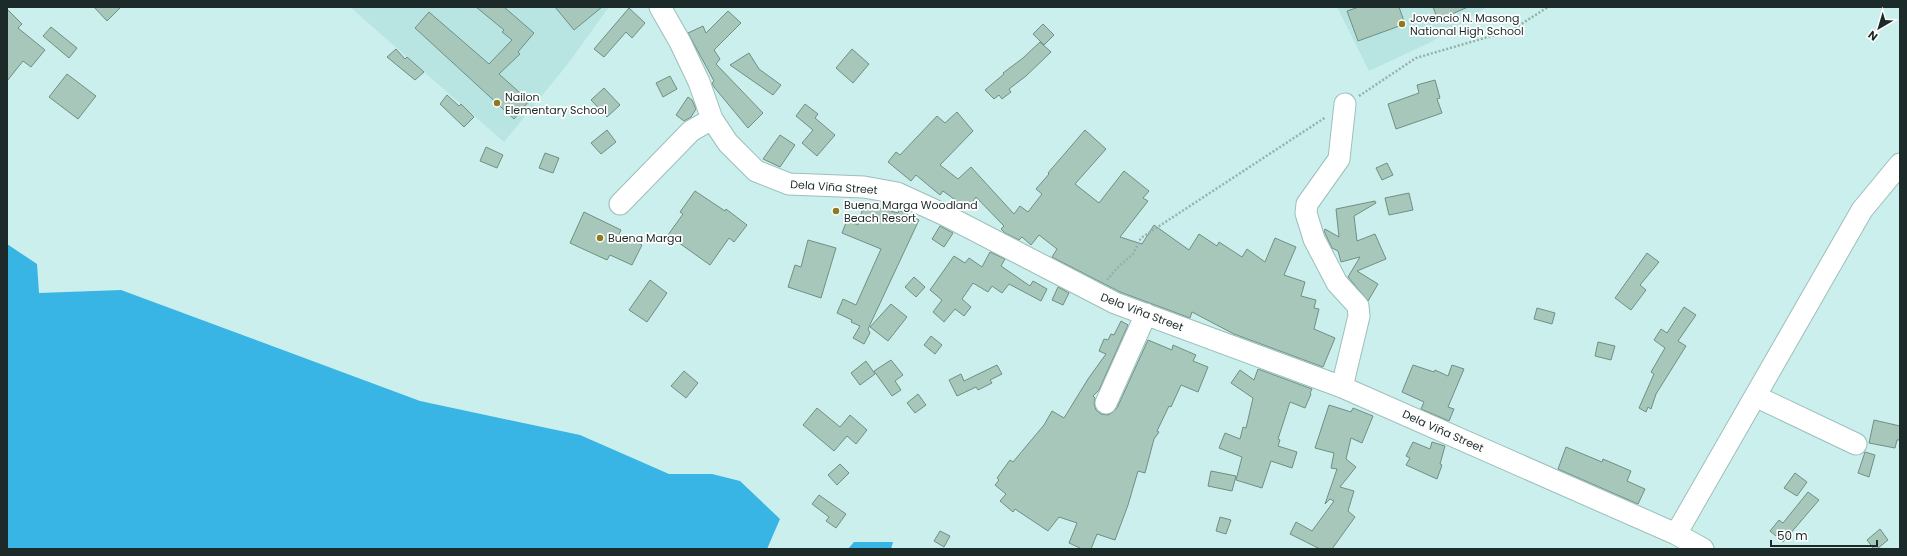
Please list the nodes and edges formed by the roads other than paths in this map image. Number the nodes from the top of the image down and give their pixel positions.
1 (660, 7) edge
2 (1345, 104) road end
3 (712, 119) junction
4 (1900, 164) edge
5 (620, 204) dead end
6 (1146, 314) junction
7 (1342, 387) junction
8 (1755, 396) junction
9 (1106, 403) dead end
10 (1856, 444) dead end
11 (1676, 534) junction
12 (1703, 549) edge

1 - 3 street, Dela Viña Street
2 - 7 street
3 - 5 street
3 - 6 street, Dela Viña Street
4 - 8 street
6 - 7 street, Dela Viña Street
6 - 9 street
7 - 11 street, Dela Viña Street
8 - 10 street
8 - 11 street
11 - 12 street, Dela Viña Street

